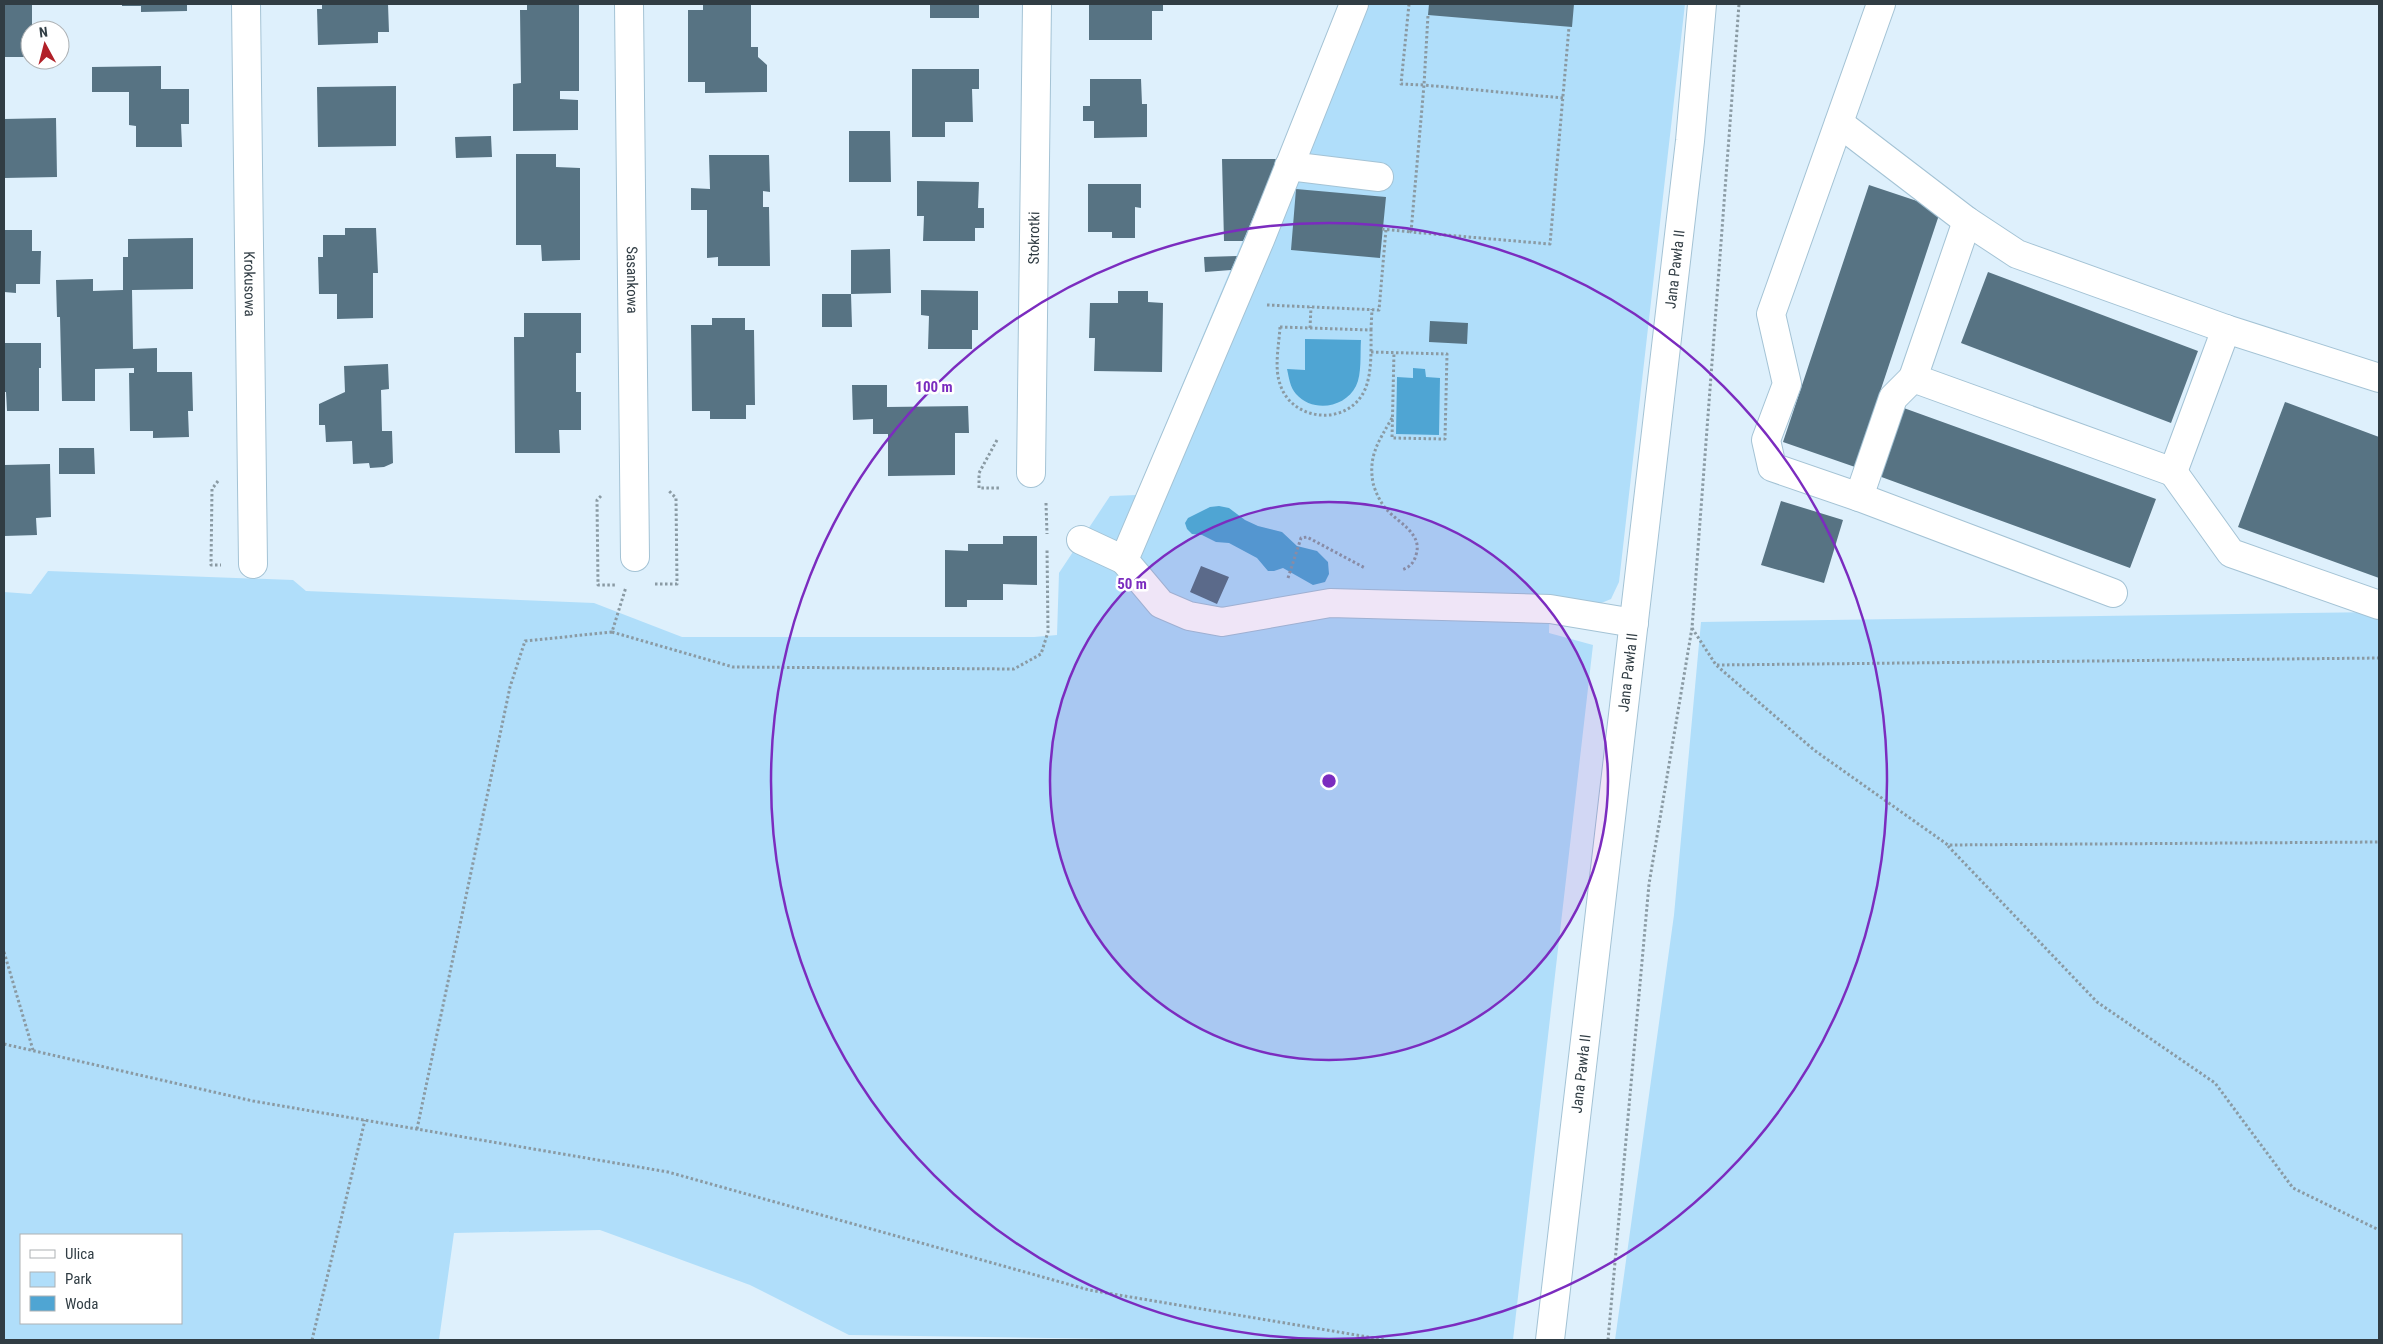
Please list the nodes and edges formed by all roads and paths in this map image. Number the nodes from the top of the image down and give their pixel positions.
1 (246, 4) edge
2 (629, 4) edge
3 (1037, 4) edge
4 (1354, 4) edge
5 (1409, 4) edge
6 (1702, 4) edge
7 (1739, 4) edge
8 (1881, 4) edge
9 (1428, 15) dead end
10 (1569, 27) dead end
11 (1424, 85) junction
12 (1563, 98) junction
13 (1839, 123) junction
14 (1289, 166) junction
15 (1379, 176) dead end
16 (1967, 221) junction
17 (1411, 232) junction
18 (1232, 304) junction
19 (1311, 307) junction
20 (1372, 309) junction
21 (1310, 328) junction
22 (2226, 329) junction
23 (1371, 330) junction
24 (1371, 352) junction
25 (1394, 352) junction
26 (1913, 378) junction
27 (2379, 378) edge
28 (1392, 418) junction
29 (2173, 472) junction
30 (1031, 473) joint
31 (1859, 497) junction
32 (1047, 537) dead end
33 (1081, 540) dead end
34 (1047, 546) dead end
35 (635, 557) joint
36 (1124, 560) junction
37 (252, 564) dead end
38 (1372, 570) dead end
39 (1398, 570) dead end
40 (1290, 571) dead end
41 (2113, 593) dead end
42 (2379, 605) edge
43 (1634, 623) junction
44 (1692, 628) junction
45 (612, 632) junction
46 (2379, 658) edge
47 (1716, 665) junction
48 (2379, 842) edge
49 (1948, 845) junction
50 (4, 952) edge
51 (4, 1044) edge
52 (33, 1051) junction
53 (365, 1120) junction
54 (417, 1129) junction
55 (2379, 1230) edge
56 (312, 1340) edge
57 (1386, 1340) edge
58 (1550, 1340) edge
59 (1608, 1340) edge

1 - 37 street, Krokusowa
2 - 35 street, Sasankowa
3 - 30 street, Stokrotki
4 - 14 street
5 - 11 path
6 - 43 street, Jana Pawła II
7 - 44 path
8 - 13 street
9 - 11 path
10 - 12 path
11 - 12 path
11 - 17 path
12 - 17 path
13 - 16 street
13 - 31 street
14 - 15 street
14 - 18 street
16 - 22 street
16 - 26 street
17 - 20 path
18 - 19 path
18 - 36 street
19 - 20 path
19 - 21 path
20 - 23 path
21 - 23 path
21 - 24 path
22 - 27 street
22 - 29 street
23 - 24 path
24 - 25 path
25 - 28 path
25 - 28 path
26 - 29 street
26 - 31 street
28 - 39 path
29 - 42 street
30 - 32 path
31 - 41 street
33 - 36 street
34 - 45 path
35 - 45 path
36 - 43 street
38 - 40 path
43 - 58 street, Jana Pawła II
44 - 47 path
44 - 59 path
45 - 54 path
46 - 47 path
47 - 49 path
48 - 49 path
49 - 55 path
50 - 52 path
51 - 52 path
52 - 53 path
53 - 54 path
53 - 56 path
54 - 57 path

